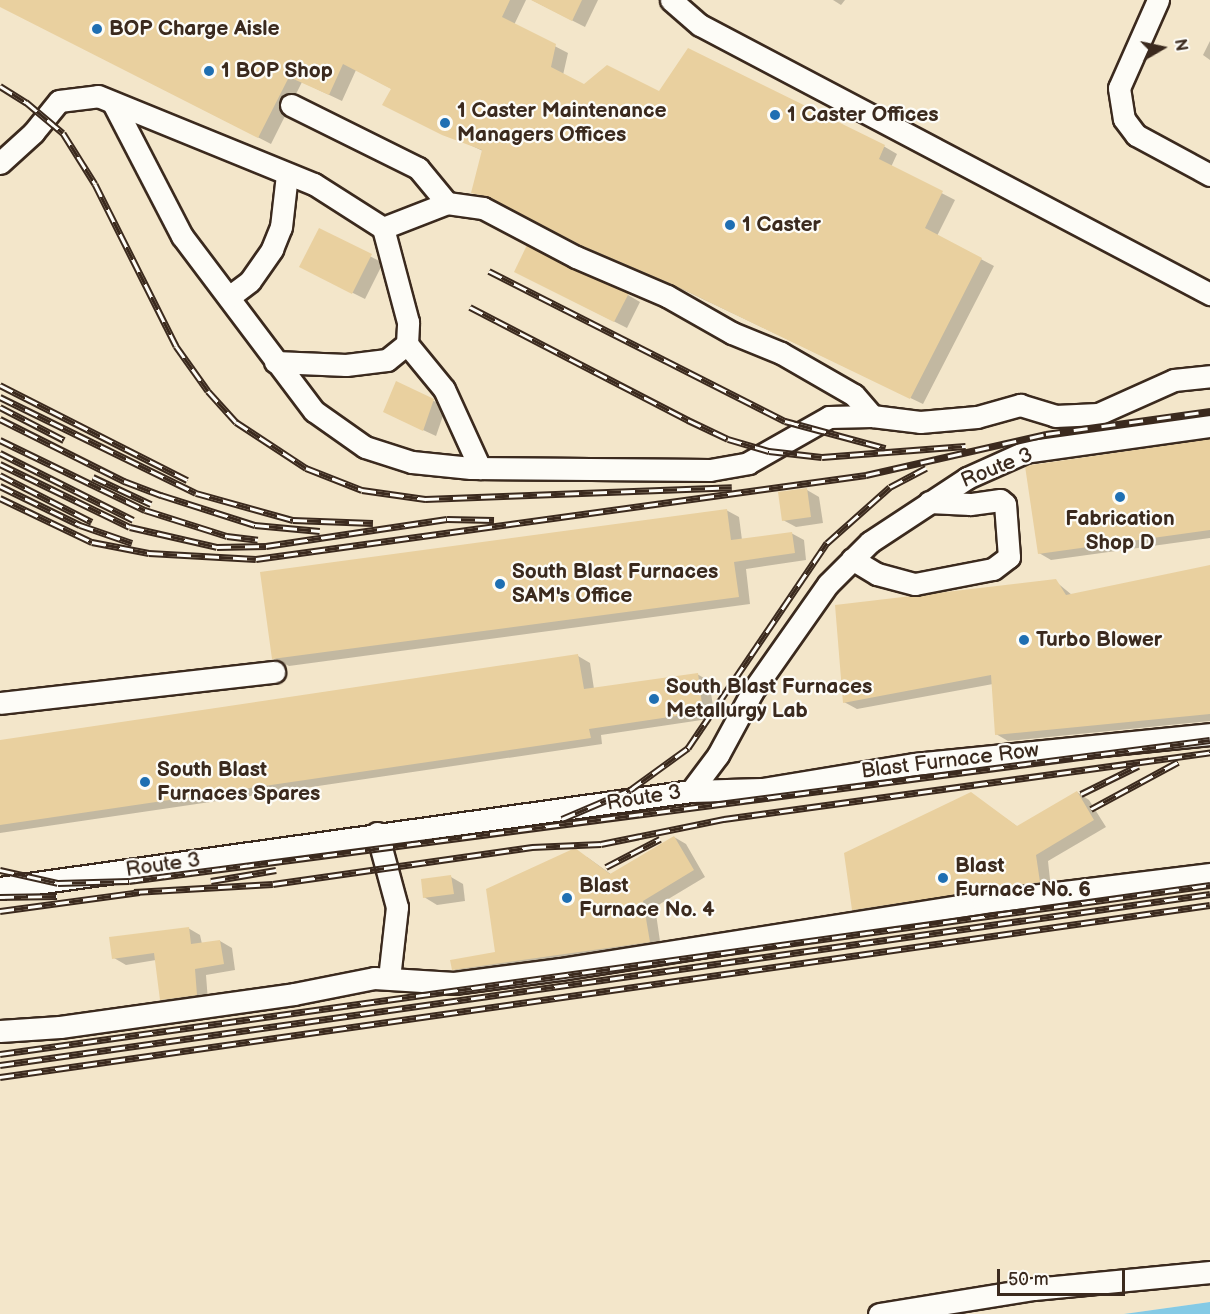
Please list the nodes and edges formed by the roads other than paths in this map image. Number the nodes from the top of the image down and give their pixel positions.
1 (671, 0) edge
2 (1158, 0) edge
3 (113, 103) junction
4 (291, 105) dead end
5 (0, 163) edge
6 (287, 174) junction
7 (1210, 175) edge
8 (447, 203) junction
9 (383, 228) junction
10 (1210, 294) edge
11 (229, 297) junction
12 (407, 344) junction
13 (275, 362) junction
14 (1210, 376) edge
15 (872, 416) junction
16 (1210, 426) edge
17 (480, 468) junction
18 (929, 502) junction
19 (852, 559) junction
20 (274, 672) dead end
21 (0, 703) edge
22 (1210, 734) edge
23 (691, 791) junction
24 (377, 833) junction
25 (1210, 874) edge
26 (0, 888) edge
27 (389, 978) junction
28 (0, 1031) edge
29 (1210, 1272) edge
30 (879, 1314) edge

1 - 10 street
2 - 7 street
3 - 5 street
3 - 6 street
3 - 11 street
4 - 8 street
6 - 9 street
6 - 11 street
8 - 9 street
8 - 15 street
9 - 12 street
11 - 13 street
12 - 13 street
12 - 17 street
13 - 17 street
14 - 15 street
15 - 17 street
16 - 18 street, Route 3
18 - 19 street, Route 3
18 - 19 street
19 - 23 street, Route 3
20 - 21 street
22 - 23 street, Blast Furnace Row
23 - 24 street, Route 3
24 - 26 street, Route 3
24 - 27 street
25 - 27 street
27 - 28 street
29 - 30 street

